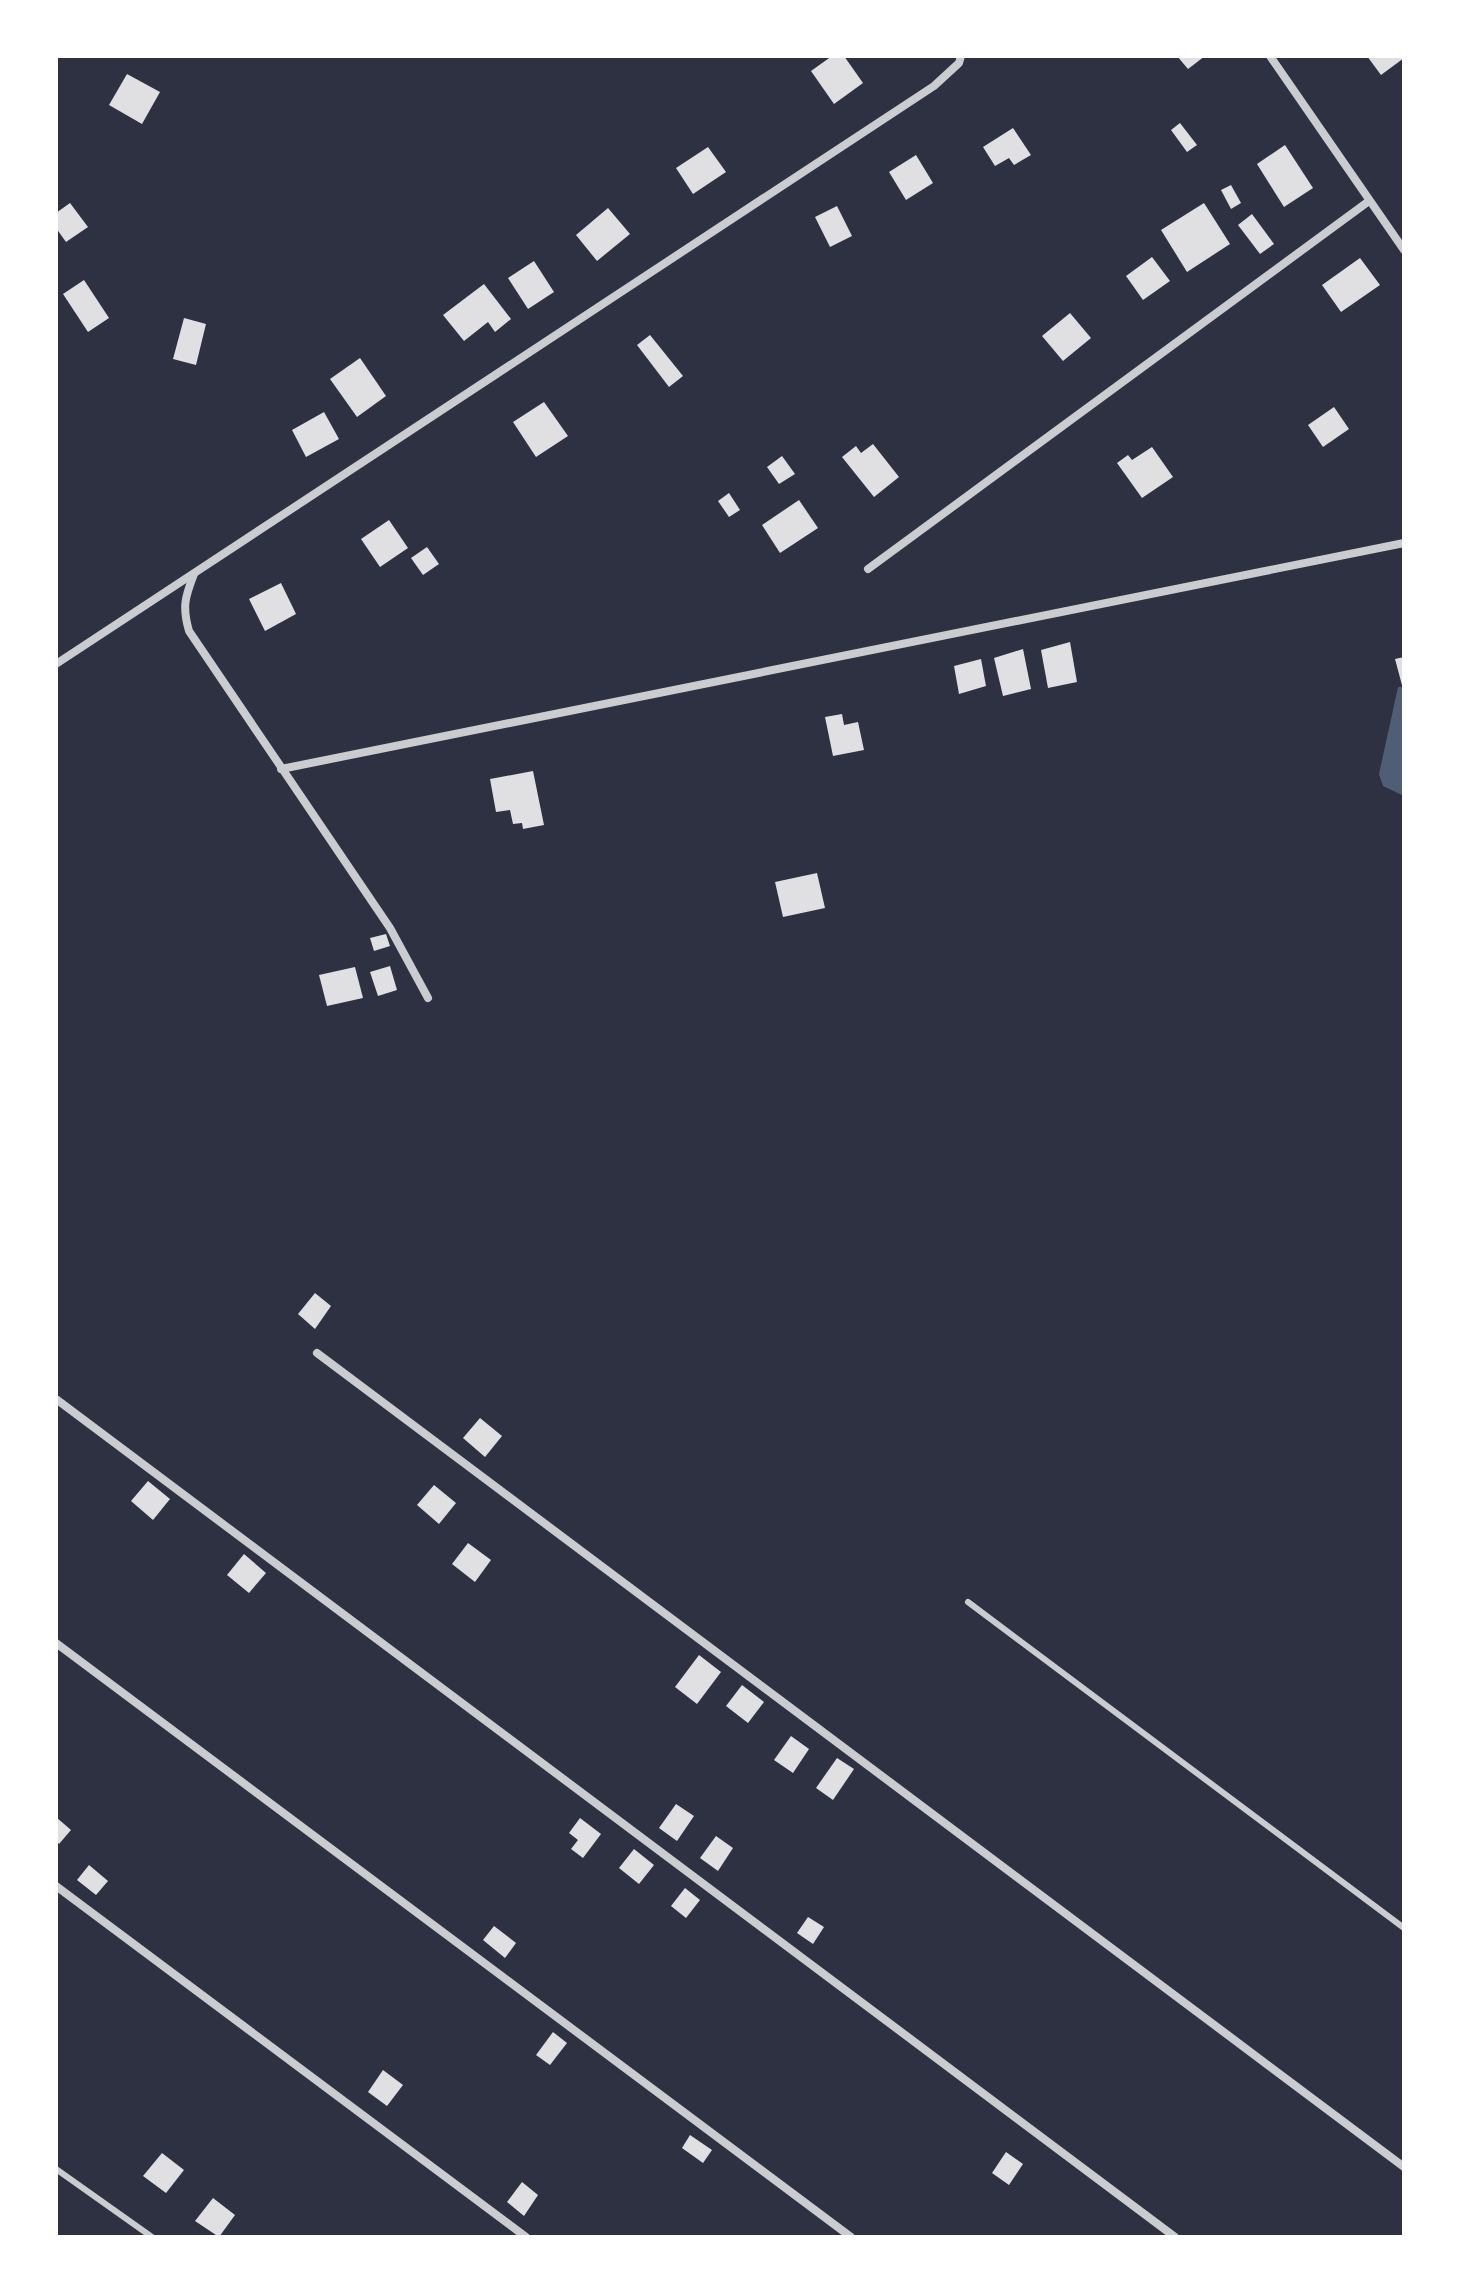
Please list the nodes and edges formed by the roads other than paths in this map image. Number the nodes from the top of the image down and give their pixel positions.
1 (961, 56) edge
2 (1270, 56) edge
3 (1369, 201) junction
4 (1404, 250) edge
5 (1404, 543) edge
6 (868, 569) dead end
7 (194, 573) junction
8 (56, 664) edge
9 (281, 769) junction
10 (428, 998) dead end
11 (317, 1353) dead end
12 (56, 1399) edge
13 (968, 1602) dead end
14 (56, 1643) edge
15 (56, 1886) edge
16 (1404, 1928) edge
17 (1404, 2167) edge
18 (56, 2169) edge
19 (152, 2237) edge
20 (526, 2237) edge
21 (851, 2237) edge
22 (1175, 2237) edge

1 - 7 street
2 - 3 street
3 - 4 street
3 - 6 street
5 - 9 street
7 - 8 street
7 - 9 street
9 - 10 street
11 - 17 street
12 - 22 street
13 - 16 lane
14 - 21 street
15 - 20 street
18 - 19 lane

